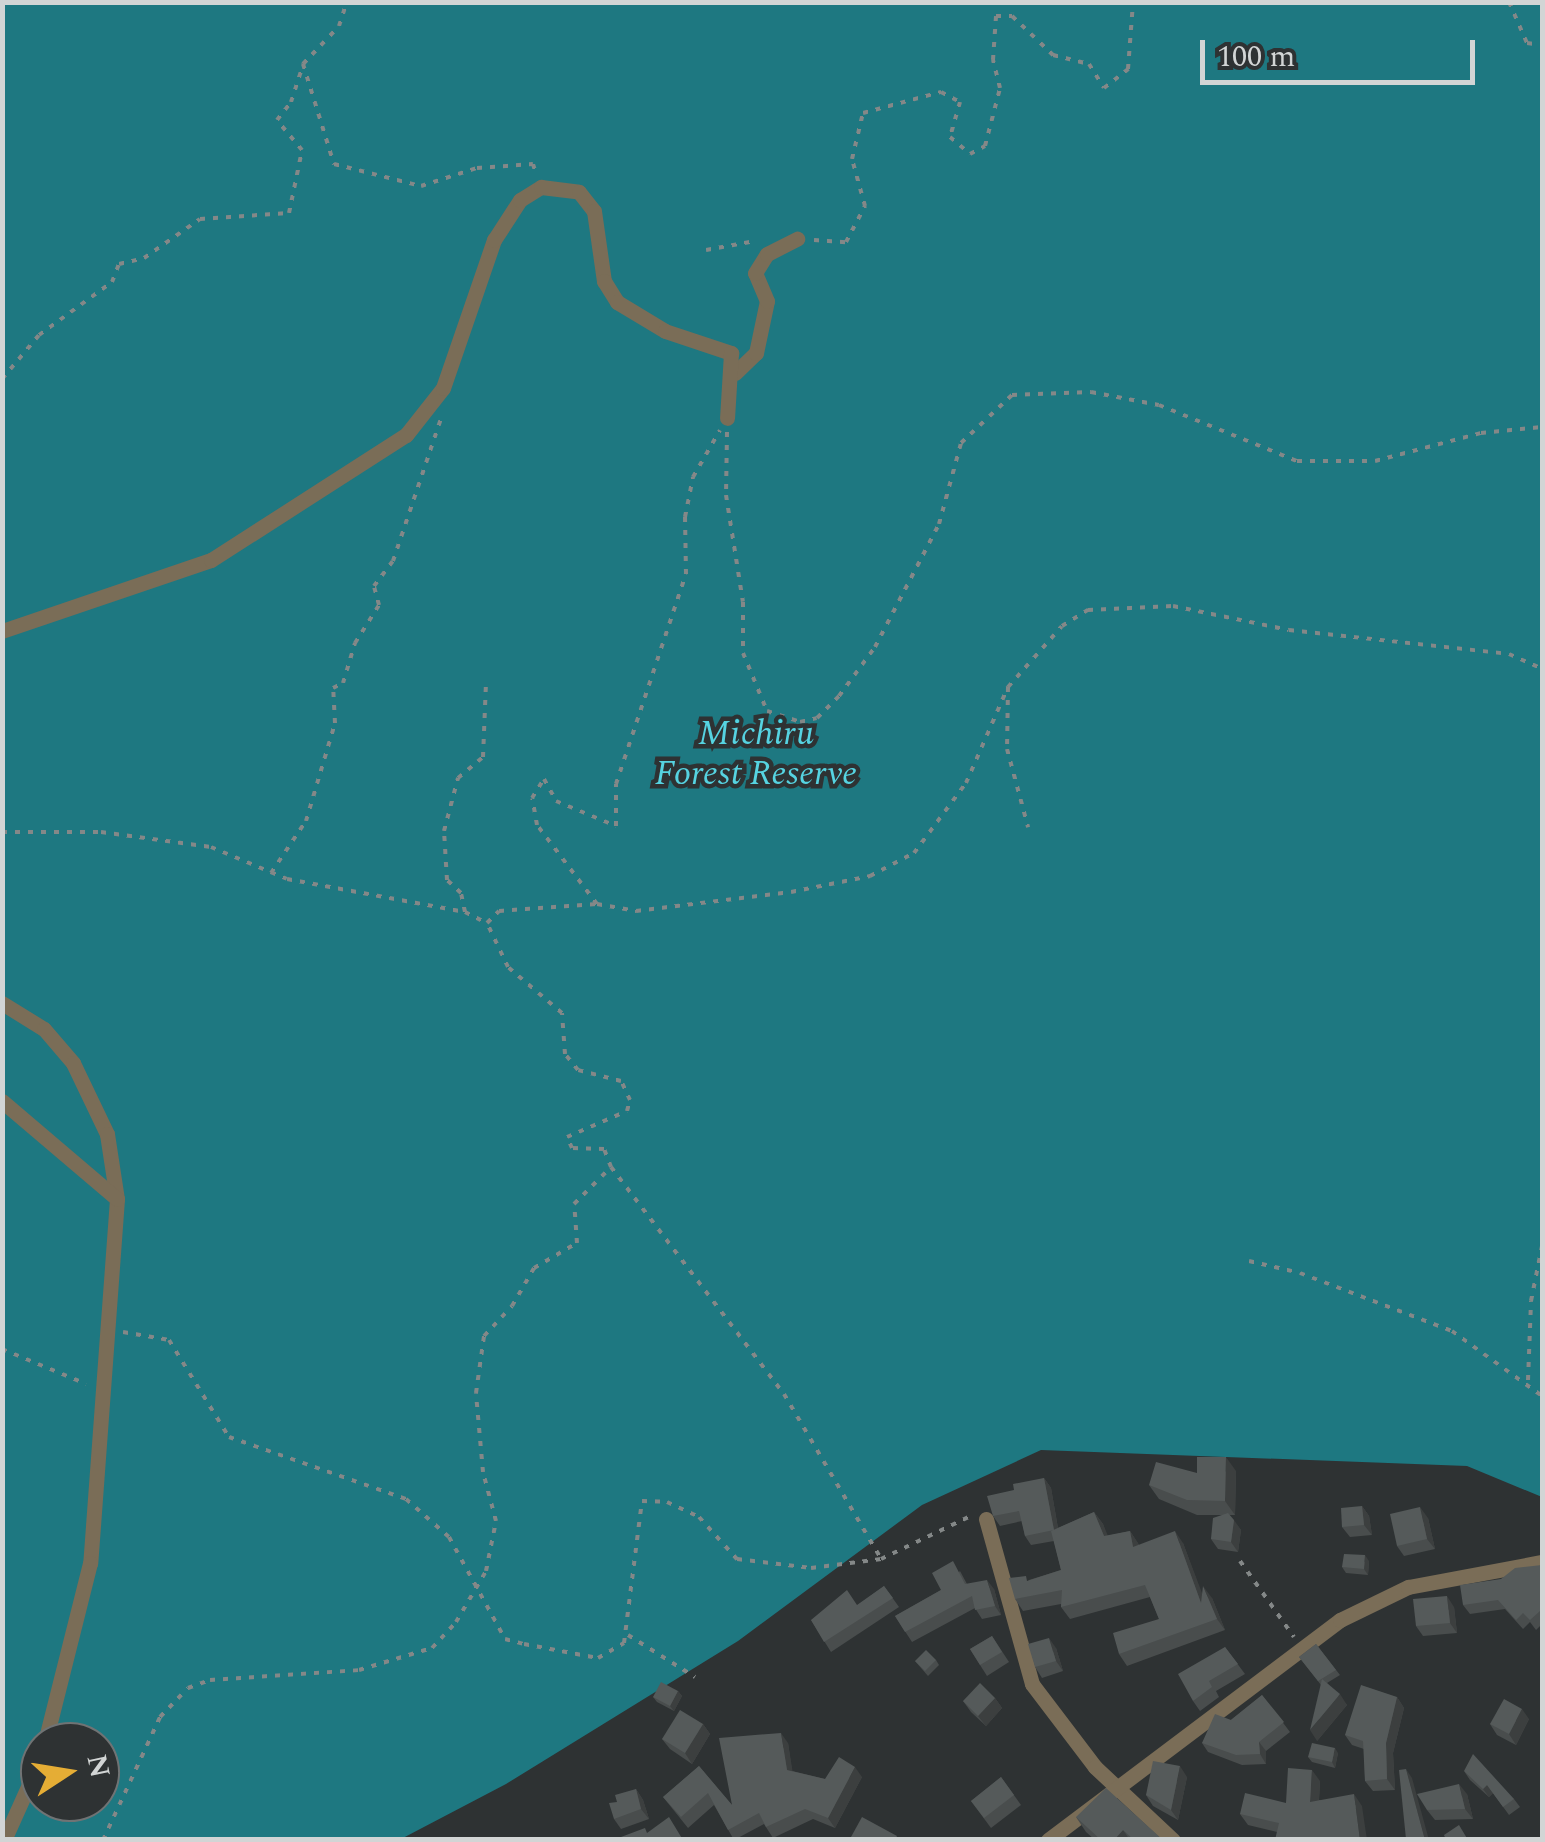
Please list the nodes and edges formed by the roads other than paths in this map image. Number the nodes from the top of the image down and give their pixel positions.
1 (797, 239) road end
2 (735, 373) junction
3 (727, 418) road end
4 (2, 631) edge
5 (2, 1002) edge
6 (2, 1100) edge
7 (117, 1199) junction
8 (986, 1519) road end
9 (1542, 1562) edge
10 (50, 1722) edge
11 (1116, 1790) junction
12 (20, 1804) edge
13 (4, 1840) edge
14 (1048, 1840) edge
15 (1173, 1840) edge

1 - 2 street
2 - 3 street
2 - 4 street
5 - 7 street
6 - 7 street
7 - 10 street
8 - 11 street
9 - 11 street
11 - 14 street
11 - 15 street
12 - 13 street

